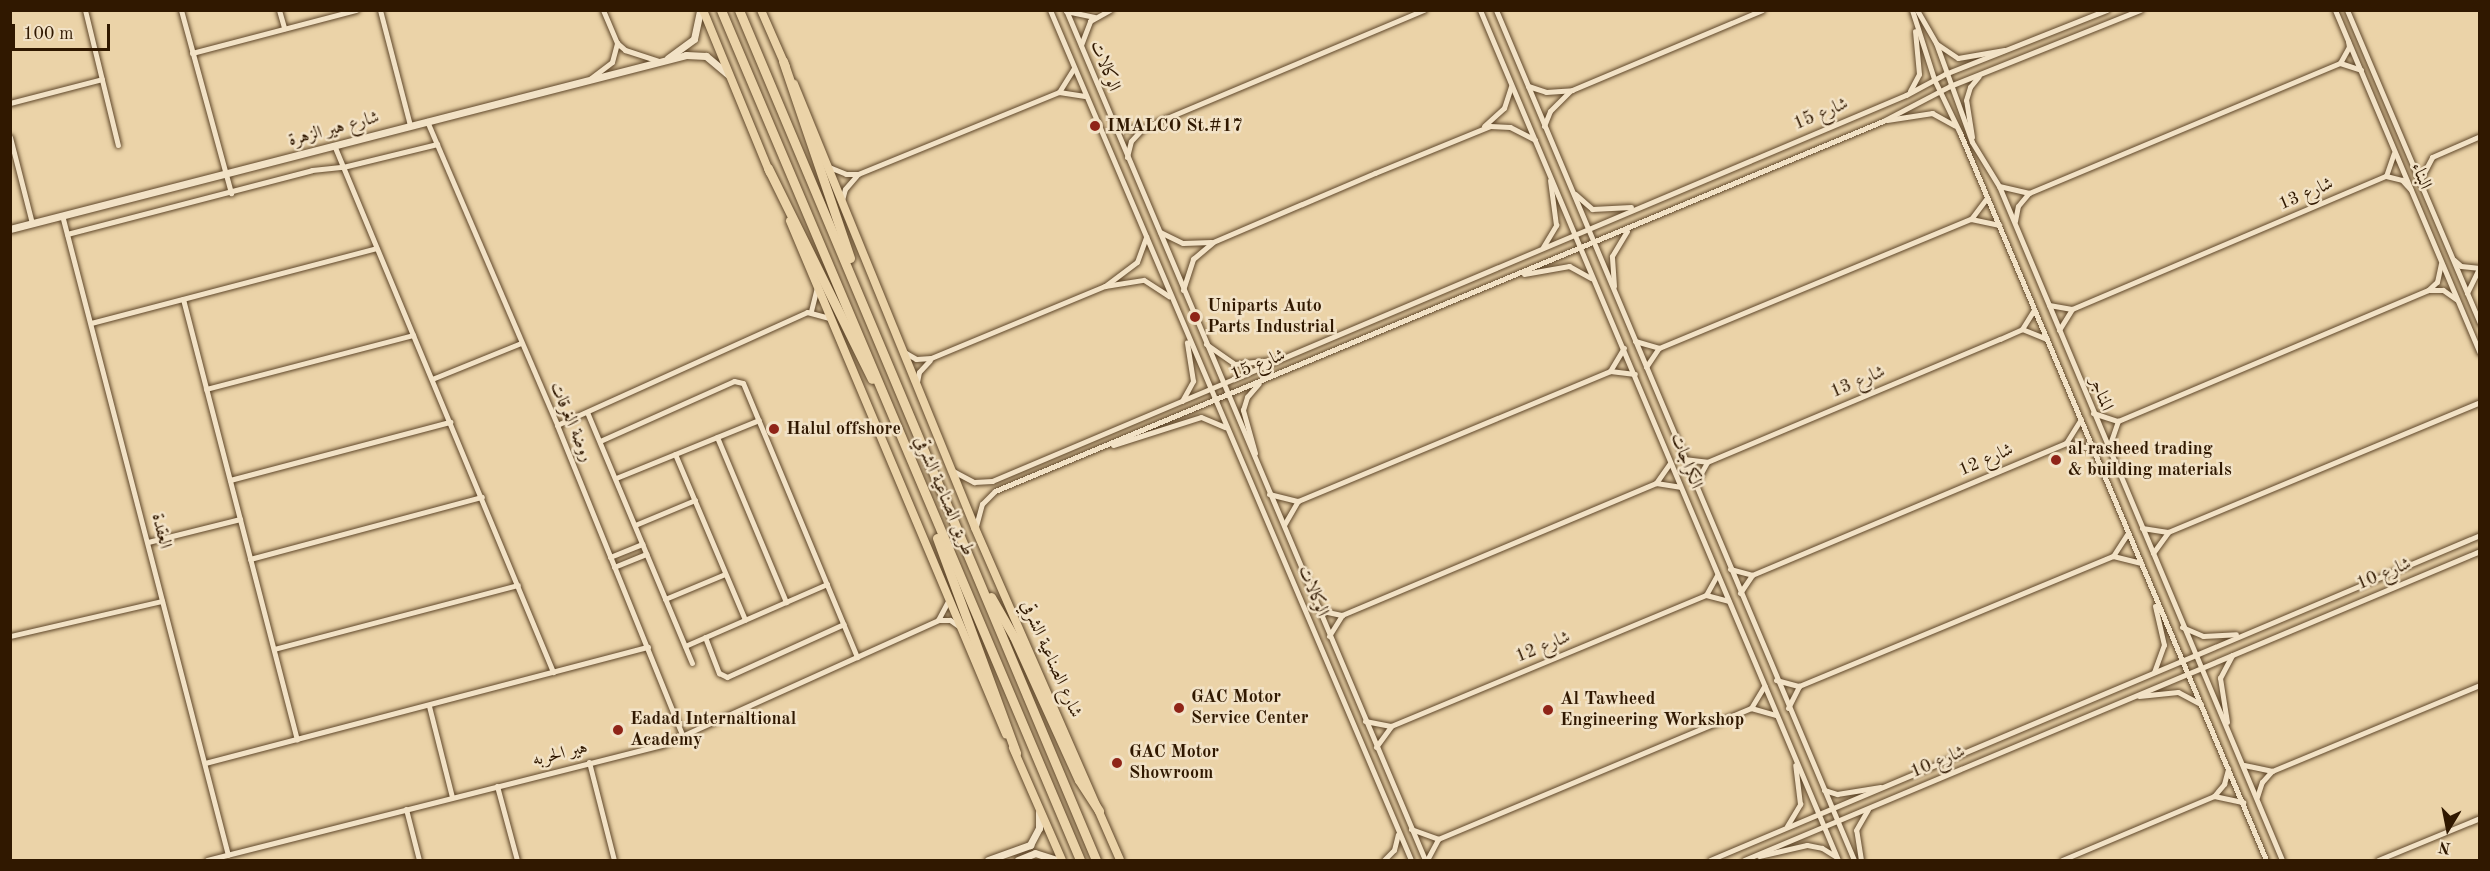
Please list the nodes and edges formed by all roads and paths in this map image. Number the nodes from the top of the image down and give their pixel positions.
1 (85, 10) edge
2 (181, 10) edge
3 (279, 10) edge
4 (356, 10) edge
5 (380, 10) edge
6 (603, 10) edge
7 (701, 10) edge
8 (721, 10) edge
9 (739, 10) edge
10 (761, 10) edge
11 (1050, 10) edge
12 (1110, 10) edge
13 (1424, 10) edge
14 (1480, 10) edge
15 (1496, 10) edge
16 (1762, 10) edge
17 (1912, 10) edge
18 (1917, 10) edge
19 (2107, 10) edge
20 (2140, 10) edge
21 (2335, 10) edge
22 (2347, 10) edge
23 (1066, 11) edge
24 (1095, 17) junction
25 (1914, 24) junction
26 (284, 28) junction
27 (2348, 41) junction
28 (617, 43) junction
29 (1936, 43) junction
30 (1081, 47) junction
31 (2015, 49) junction
32 (192, 53) junction
33 (663, 60) junction
34 (783, 62) junction
35 (2340, 63) junction
36 (1074, 68) junction
37 (2363, 71) junction
38 (1945, 74) junction
39 (1981, 75) junction
40 (730, 76) junction
41 (102, 79) junction
42 (1934, 79) junction
43 (587, 81) junction
44 (1511, 85) junction
45 (1528, 86) junction
46 (1950, 86) junction
47 (1572, 90) junction
48 (1939, 91) junction
49 (1059, 92) junction
50 (1906, 95) junction
51 (1086, 96) junction
52 (10, 103) edge
53 (1110, 119) junction
54 (427, 121) junction
55 (1883, 121) junction
56 (410, 125) junction
57 (1544, 127) junction
58 (1143, 128) junction
59 (1480, 129) junction
60 (1960, 133) junction
61 (2480, 136) edge
62 (10, 137) edge
63 (1972, 141) junction
64 (1536, 142) junction
65 (437, 144) junction
66 (118, 145) dead end
67 (334, 145) junction
68 (2394, 150) junction
69 (1127, 158) junction
70 (830, 166) junction
71 (343, 167) junction
72 (768, 168) junction
73 (1549, 172) junction
74 (223, 174) junction
75 (858, 174) junction
76 (2386, 176) junction
77 (2420, 182) junction
78 (1999, 186) junction
79 (1569, 187) junction
80 (2411, 190) junction
81 (231, 193) junction
82 (2030, 194) junction
83 (1987, 198) junction
84 (842, 202) junction
85 (1638, 206) junction
86 (62, 215) junction
87 (1971, 219) junction
88 (32, 223) junction
89 (2015, 223) junction
90 (1999, 225) junction
91 (1588, 228) junction
92 (1630, 228) junction
93 (10, 229) edge
94 (1158, 230) junction
95 (67, 234) junction
96 (1574, 234) junction
97 (1146, 237) junction
98 (1213, 242) junction
99 (1594, 243) junction
100 (376, 248) junction
101 (1581, 249) junction
102 (1539, 251) junction
103 (2452, 258) junction
104 (2441, 263) junction
105 (2479, 268) edge
106 (1520, 274) junction
107 (1595, 281) junction
108 (1105, 286) junction
109 (817, 287) junction
110 (858, 290) junction
111 (2428, 290) junction
112 (1183, 291) junction
113 (1615, 293) junction
114 (2466, 294) junction
115 (1170, 297) junction
116 (183, 299) junction
117 (2458, 302) junction
118 (2049, 305) junction
119 (2072, 309) junction
120 (2034, 310) junction
121 (811, 311) junction
122 (830, 318) junction
123 (91, 323) junction
124 (2480, 324) edge
125 (2022, 329) junction
126 (2059, 330) junction
127 (413, 335) junction
128 (1186, 335) junction
129 (2048, 339) junction
130 (1204, 341) junction
131 (1635, 341) junction
132 (521, 343) junction
133 (1624, 348) junction
134 (1659, 348) junction
135 (901, 349) junction
136 (2480, 353) edge
137 (1287, 357) junction
138 (931, 358) junction
139 (1646, 367) junction
140 (1610, 371) junction
141 (1635, 374) junction
142 (432, 379) junction
143 (1263, 380) junction
144 (1222, 384) junction
145 (206, 389) junction
146 (918, 389) junction
147 (1211, 389) junction
148 (1227, 394) junction
149 (1216, 399) junction
150 (2479, 401) edge
151 (1181, 403) junction
152 (887, 404) junction
153 (587, 412) junction
154 (2092, 412) junction
155 (2081, 419) junction
156 (759, 420) junction
157 (2118, 421) junction
158 (450, 423) junction
159 (557, 425) junction
160 (1228, 429) junction
161 (717, 437) junction
162 (600, 441) junction
163 (2066, 443) junction
164 (1109, 445) junction
165 (2094, 449) junction
166 (2109, 452) junction
167 (675, 454) junction
168 (1684, 459) junction
169 (1707, 462) junction
170 (1670, 463) junction
171 (1256, 465) junction
172 (952, 470) junction
173 (616, 478) junction
174 (230, 480) junction
175 (1656, 483) junction
176 (1695, 484) junction
177 (1680, 487) junction
178 (922, 489) junction
179 (1269, 494) junction
180 (482, 497) junction
181 (695, 500) junction
182 (1298, 501) junction
183 (240, 519) junction
184 (635, 525) junction
185 (1284, 527) junction
186 (975, 528) junction
187 (2142, 528) junction
188 (2168, 532) junction
189 (2128, 533) junction
190 (2480, 535) edge
191 (148, 542) junction
192 (642, 544) junction
193 (2480, 550) edge
194 (2153, 553) junction
195 (646, 554) junction
196 (2114, 556) junction
197 (610, 557) junction
198 (250, 559) junction
199 (2141, 563) junction
200 (614, 567) junction
201 (1730, 569) junction
202 (725, 574) junction
203 (1717, 575) junction
204 (1752, 575) junction
205 (980, 582) junction
206 (827, 584) junction
207 (518, 585) junction
208 (1740, 593) junction
209 (1706, 595) junction
210 (948, 597) junction
211 (665, 598) junction
212 (2154, 599) junction
213 (162, 601) junction
214 (1728, 601) junction
215 (786, 602) junction
216 (1318, 610) junction
217 (1342, 615) junction
218 (745, 620) junction
219 (938, 620) junction
220 (844, 624) junction
221 (960, 627) junction
222 (2182, 627) junction
223 (2247, 632) junction
224 (10, 636) edge
225 (1329, 636) junction
226 (705, 637) junction
227 (685, 646) junction
228 (648, 647) junction
229 (274, 649) junction
230 (2195, 654) junction
231 (2233, 654) junction
232 (857, 657) junction
233 (2181, 660) junction
234 (692, 663) dead end
235 (2201, 668) junction
236 (553, 672) junction
237 (2153, 673) junction
238 (2188, 674) junction
239 (1776, 680) junction
240 (2480, 685) edge
241 (1764, 686) junction
242 (1799, 686) junction
243 (2134, 696) junction
244 (2202, 705) junction
245 (429, 706) junction
246 (1751, 708) junction
247 (1788, 708) junction
248 (1776, 715) junction
249 (1365, 721) junction
250 (1391, 726) junction
251 (2227, 727) junction
252 (683, 737) junction
253 (297, 739) junction
254 (1376, 747) junction
255 (1016, 753) junction
256 (1794, 761) junction
257 (589, 762) junction
258 (205, 763) junction
259 (2244, 765) junction
260 (2228, 768) junction
261 (2272, 771) junction
262 (497, 786) junction
263 (1884, 787) junction
264 (1824, 790) junction
265 (2214, 796) junction
266 (452, 797) junction
267 (2257, 799) junction
268 (2243, 802) junction
269 (1039, 804) junction
270 (1869, 808) junction
271 (406, 809) junction
272 (1832, 809) junction
273 (1099, 811) junction
274 (1818, 815) junction
275 (2480, 818) edge
276 (1838, 821) junction
277 (1823, 827) junction
278 (1411, 829) junction
279 (1783, 830) junction
280 (1398, 832) junction
281 (1438, 838) junction
282 (228, 855) junction
283 (1754, 856) junction
284 (1837, 859) edge
285 (991, 860) edge
286 (207, 861) edge
287 (419, 861) edge
288 (517, 861) edge
289 (614, 861) edge
290 (1018, 861) edge
291 (1057, 861) edge
292 (1062, 861) edge
293 (1080, 861) edge
294 (1096, 861) edge
295 (1120, 861) edge
296 (1384, 861) edge
297 (1411, 861) edge
298 (1426, 861) edge
299 (1710, 861) edge
300 (1744, 861) edge
301 (1854, 861) edge
302 (1861, 861) edge
303 (2062, 861) edge
304 (2266, 861) edge
305 (2282, 861) edge
306 (2378, 861) edge

1 - 41 street
2 - 32 street
3 - 26 street
4 - 26 street
5 - 56 street
6 - 28 street
7 - 33 street, شارع هير الزهرة
7 - 40 main road, طريق الصناعية الشرقي
8 - 152 highway, طريق الصناعية الشرقي
9 - 110 highway, طريق الصناعية الشرقي
10 - 34 main road, طريق الصناعية الشرقي
11 - 36 street, الوكالات
12 - 24 street
13 - 58 street
14 - 44 street, الكراجات
15 - 45 street, الكراجات
16 - 47 street
17 - 25 street, المناجر
18 - 29 street, المناجر
19 - 31 street, شارع 15
20 - 39 street, شارع 15
21 - 27 street, البناء
22 - 77 street, البناء
23 - 24 street
23 - 30 street, الوكالات
24 - 30 street
25 - 42 street, المناجر
25 - 50 street, المناجر
26 - 32 street
27 - 35 street
27 - 37 street, البناء
28 - 33 street
28 - 43 street
29 - 31 street, شارع 15
29 - 38 street, المناجر
30 - 53 street, الوكالات
31 - 38 street, شارع 15
32 - 74 street
33 - 40 street, شارع هير الزهرة
33 - 43 street, شارع هير الزهرة
34 - 70 main road, طريق الصناعية الشرقي
34 - 110 highway
35 - 37 street
35 - 82 street
36 - 49 street
36 - 51 street, الوكالات
37 - 68 street, البناء
38 - 42 street, شارع 15
38 - 46 street, المناجر
39 - 46 street, شارع 15
39 - 63 street, المناجر
40 - 72 main road, طريق الصناعية الشرقي
41 - 52 street
41 - 66 street
42 - 48 street, المناجر
42 - 50 street, شارع 15
43 - 54 street, شارع هير الزهرة
44 - 59 street
44 - 64 street, الكراجات
45 - 47 street
45 - 57 street, الكراجات
46 - 48 street, شارع 15
46 - 63 street, المناجر
47 - 57 street
48 - 55 street, شارع 15
48 - 60 street, المناجر
49 - 51 street
49 - 75 street
50 - 85 street, شارع 15
51 - 97 street, الوكالات
53 - 58 street
53 - 69 street, الوكالات
54 - 56 street, شارع هير الزهرة
54 - 65 street, روضة الغرقات
55 - 60 street, شارع 15
55 - 92 street, شارع 15
56 - 67 street, شارع هير الزهرة
57 - 79 street, الكراجات
58 - 69 street
59 - 64 street
59 - 98 street
60 - 83 street, المناجر
61 - 77 street
62 - 88 street
63 - 78 street, المناجر
64 - 73 street, الكراجات
65 - 71 street
65 - 132 street, روضة الغرقات
67 - 71 street
67 - 74 street, شارع هير الزهرة
68 - 76 street
68 - 80 street, البناء
69 - 94 street, الوكالات
70 - 75 street
70 - 84 main road, طريق الصناعية الشرقي
71 - 81 street
71 - 100 street
72 - 109 main road, طريق الصناعية الشرقي
72 - 152 highway
73 - 96 street, الكراجات
73 - 102 street, الكراجات
74 - 81 street
74 - 86 street, شارع هير الزهرة
75 - 84 street
76 - 80 street
76 - 119 street, شارع 13
77 - 103 street, البناء
78 - 82 street
78 - 89 street, المناجر
79 - 85 street, شارع 15
79 - 91 street, الكراجات
80 - 104 street, البناء
81 - 95 street
82 - 89 street
83 - 87 street
83 - 90 street, المناجر
84 - 135 main road, طريق الصناعية الشرقي
85 - 91 street, شارع 15
86 - 88 street, شارع هير الزهرة
86 - 95 street, العقدة
87 - 90 street
87 - 134 street
88 - 93 street, شارع هير الزهرة
89 - 118 street, المناجر
90 - 120 street, المناجر
91 - 96 street, شارع 15
91 - 99 street, الكراجات
92 - 99 street, شارع 15
92 - 113 street, الكراجات
94 - 98 street
94 - 112 street, الوكالات
95 - 123 street, العقدة
96 - 101 street, الكراجات
96 - 102 street, شارع 15
97 - 108 street
97 - 115 street, الوكالات
98 - 112 street
99 - 101 street, شارع 15
99 - 113 street, الكراجات
100 - 116 street
100 - 127 street
101 - 106 street, شارع 15
101 - 107 street, الكراجات
102 - 137 street, شارع 15
103 - 105 street
103 - 114 street, البناء
104 - 111 street
104 - 117 street, البناء
105 - 114 street
106 - 107 street, شارع 15
106 - 143 street, شارع 15
107 - 133 street, الكراجات
108 - 115 street
108 - 138 street
109 - 121 street
109 - 122 main road, طريق الصناعية الشرقي
110 - 205 highway, طريق الصناعية الشرقي
111 - 117 street
111 - 157 street
112 - 130 street, الوكالات
113 - 131 street, الكراجات
114 - 124 street, البناء
115 - 128 street, الوكالات
116 - 123 street
116 - 145 street
117 - 136 street, البناء
118 - 119 street
118 - 126 street, المناجر
119 - 126 street
120 - 125 street
120 - 129 street, المناجر
121 - 122 street
121 - 153 street
122 - 210 main road, طريق الصناعية الشرقي
123 - 191 street, العقدة
125 - 129 street
125 - 169 street, شارع 13
126 - 154 street, المناجر
127 - 142 street
127 - 145 street
128 - 147 street, الوكالات
128 - 151 street, الوكالات
129 - 155 street, المناجر
130 - 137 street, شارع 15
130 - 144 street, الوكالات
131 - 134 street
131 - 139 street, الكراجات
132 - 142 street
132 - 159 street, روضة الغرقات
133 - 140 street
133 - 141 street, الكراجات
134 - 139 street
135 - 138 street
135 - 146 main road, طريق الصناعية الشرقي
137 - 144 street, شارع 15
138 - 146 street
139 - 168 street, الكراجات
140 - 141 street
140 - 182 street
141 - 170 street, الكراجات
142 - 158 street
143 - 148 street, شارع 15
143 - 171 street, الوكالات
144 - 147 street, شارع 15
144 - 148 street, الوكالات
145 - 174 street
146 - 172 main road, طريق الصناعية الشرقي
147 - 149 street, الوكالات
147 - 151 street, شارع 15
148 - 149 street, شارع 15
148 - 171 street, الوكالات
149 - 160 street, الوكالات
149 - 164 street, شارع 15
150 - 188 street
151 - 172 street, شارع 15
152 - 178 highway, طريق الصناعية الشرقي
153 - 159 street
153 - 162 street
154 - 157 street
154 - 166 street, المناجر
155 - 163 street
155 - 165 street, المناجر
156 - 161 street
156 - 162 street
156 - 206 street
157 - 166 street
158 - 174 street
158 - 180 street
159 - 197 street, روضة الغرقات
160 - 164 street, شارع 15
160 - 280 street, الوكالات
161 - 167 street
161 - 215 street
162 - 173 street
163 - 165 street
163 - 204 street, شارع 12
164 - 186 street, شارع 15
165 - 189 street, المناجر
166 - 187 street, المناجر
167 - 173 street
167 - 181 street
168 - 169 street
168 - 176 street, الكراجات
169 - 176 street
170 - 175 street
170 - 177 street, الكراجات
171 - 179 street, الوكالات
172 - 186 main road, شارع الصناعية الشرقي
173 - 184 street
174 - 183 street
175 - 177 street
175 - 217 street
176 - 201 street, الكراجات
177 - 203 street, الكراجات
178 - 255 highway
178 - 293 highway, طريق الصناعية الشرقي
179 - 182 street
179 - 185 street, الوكالات
180 - 198 street
180 - 207 street
181 - 184 street
181 - 202 street
182 - 185 street
183 - 191 street
183 - 198 street
184 - 192 street
185 - 216 street, الوكالات
186 - 273 main road, شارع الصناعية الشرقي
187 - 188 street
187 - 194 street, المناجر
188 - 194 street
189 - 196 street
189 - 199 street, المناجر
190 - 223 street, شارع 10
191 - 213 street, العقدة
192 - 195 street
192 - 197 street
193 - 231 street, شارع 10
194 - 222 street, المناجر
195 - 200 street
195 - 211 street
196 - 199 street
196 - 242 street
197 - 200 street, روضة الغرقات
198 - 229 street
199 - 212 street, المناجر
200 - 228 street, روضة الغرقات
201 - 204 street
201 - 208 street, الكراجات
202 - 211 street
202 - 218 street
203 - 209 street
203 - 214 street, الكراجات
204 - 208 street
205 - 273 highway
205 - 294 highway, طريق الصناعية الشرقي
206 - 215 street
206 - 220 street
207 - 229 street
207 - 236 street
208 - 239 street, الكراجات
209 - 214 street
209 - 250 street, شارع 12
210 - 219 street
210 - 221 main road, طريق الصناعية الشرقي
211 - 227 street
212 - 233 street, المناجر
212 - 237 street, المناجر
213 - 224 street
213 - 258 street, العقدة
214 - 241 street, الكراجات
215 - 218 street
216 - 217 street
216 - 225 street, الوكالات
217 - 225 street
218 - 226 street
219 - 221 street
219 - 232 street, هير الحربه
220 - 226 street
220 - 232 street
221 - 255 main road, طريق الصناعية الشرقي
222 - 223 street, شارع 10
222 - 230 street, المناجر
223 - 230 street, شارع 10
225 - 249 street, الوكالات
226 - 227 street
227 - 234 street
228 - 236 street
228 - 252 street, روضة الغرقات
229 - 253 street
230 - 233 street, شارع 10
230 - 235 street, المناجر
231 - 235 street, شارع 10
231 - 251 street, المناجر
232 - 252 street, هير الحربه
233 - 237 street, شارع 10
233 - 238 street, المناجر
235 - 238 street, شارع 10
235 - 251 street, المناجر
236 - 245 street
237 - 263 street, شارع 10
238 - 243 street, شارع 10
238 - 244 street, المناجر
239 - 242 street
239 - 247 street, الكراجات
240 - 261 street
241 - 246 street
241 - 248 street, الكراجات
242 - 247 street
243 - 244 street, شارع 10
243 - 270 street, شارع 10
244 - 260 street, المناجر
245 - 253 street
245 - 266 street
246 - 248 street
246 - 281 street
247 - 264 street, الكراجات
248 - 256 street, الكراجات
249 - 250 street
249 - 254 street, الوكالات
250 - 254 street
251 - 259 street, المناجر
252 - 257 street, هير الحربه
253 - 258 street
254 - 278 street, الوكالات
255 - 269 main road
256 - 274 street, الكراجات
256 - 279 street, الكراجات
257 - 262 street, هير الحربه
257 - 289 street
258 - 282 street, العقدة
259 - 261 street
259 - 267 street, المناجر
260 - 265 street
260 - 268 street, المناجر
261 - 267 street
262 - 266 street, هير الحربه
262 - 288 street
263 - 264 street, شارع 10
263 - 272 street, شارع 10
264 - 272 street, الكراجات
265 - 268 street
265 - 303 street
266 - 271 street, هير الحربه
267 - 305 street, المناجر
268 - 304 street, المناجر
269 - 285 street
269 - 292 main road
270 - 276 street, شارع 10
270 - 302 street
271 - 282 street, هير الحربه
271 - 287 street
272 - 274 street, شارع 10
272 - 276 street, الكراجات
273 - 295 main road, شارع الصناعية الشرقي
274 - 277 street, الكراجات
274 - 279 street, شارع 10
275 - 306 street
276 - 277 street, شارع 10
276 - 301 street, الكراجات
277 - 283 street, شارع 10
277 - 284 street, الكراجات
278 - 281 street
278 - 298 street, الوكالات
279 - 299 street, شارع 10
280 - 296 street
280 - 297 street, الوكالات
281 - 298 street
282 - 286 street, هير الحربه
283 - 284 street, شارع 10
283 - 300 street, شارع 10
290 - 291 street

